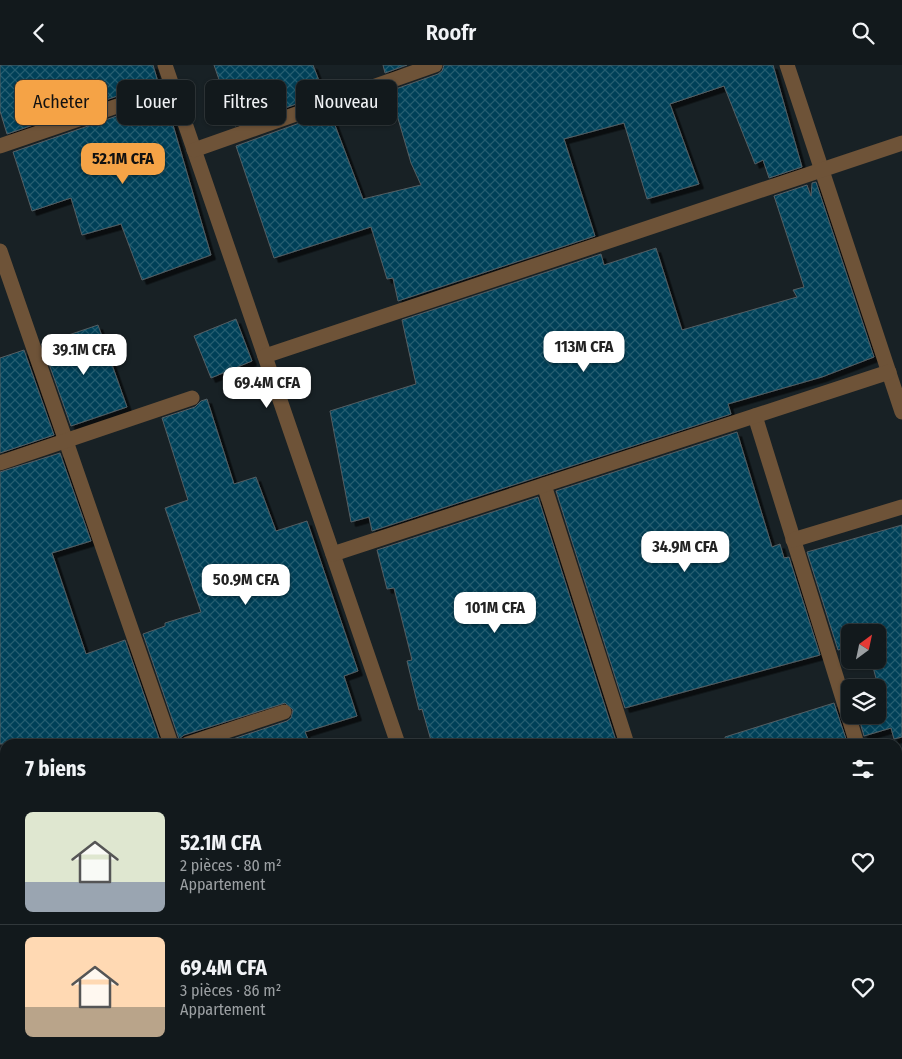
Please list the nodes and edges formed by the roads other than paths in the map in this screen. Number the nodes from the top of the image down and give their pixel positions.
1 (165, 65) edge
2 (435, 65) edge
3 (787, 65) edge
4 (410, 69) edge
5 (170, 80) edge
6 (117, 106) edge
7 (186, 125) edge
8 (902, 143) edge
9 (0, 146) edge
10 (194, 150) junction
11 (822, 169) junction
12 (0, 251) edge
13 (265, 356) junction
14 (889, 372) junction
15 (192, 398) dead end
16 (902, 412) edge
17 (755, 416) junction
18 (67, 441) junction
19 (0, 463) edge
20 (544, 485) junction
21 (902, 507) edge
22 (793, 540) junction
23 (333, 554) junction
24 (284, 712) dead end
25 (169, 739) edge
26 (202, 739) edge
27 (396, 739) edge
28 (626, 739) edge
29 (854, 739) edge

1 - 5 street
2 - 4 street
3 - 11 street
4 - 10 street
6 - 9 street
7 - 10 street
8 - 11 street
10 - 13 street
11 - 13 street
11 - 14 street
12 - 18 street
13 - 23 street
14 - 16 street
14 - 17 street
15 - 18 street
17 - 20 street
17 - 22 street
18 - 19 street
18 - 25 street
20 - 23 street
20 - 28 street
21 - 22 street
22 - 29 street
23 - 27 street
24 - 26 street

